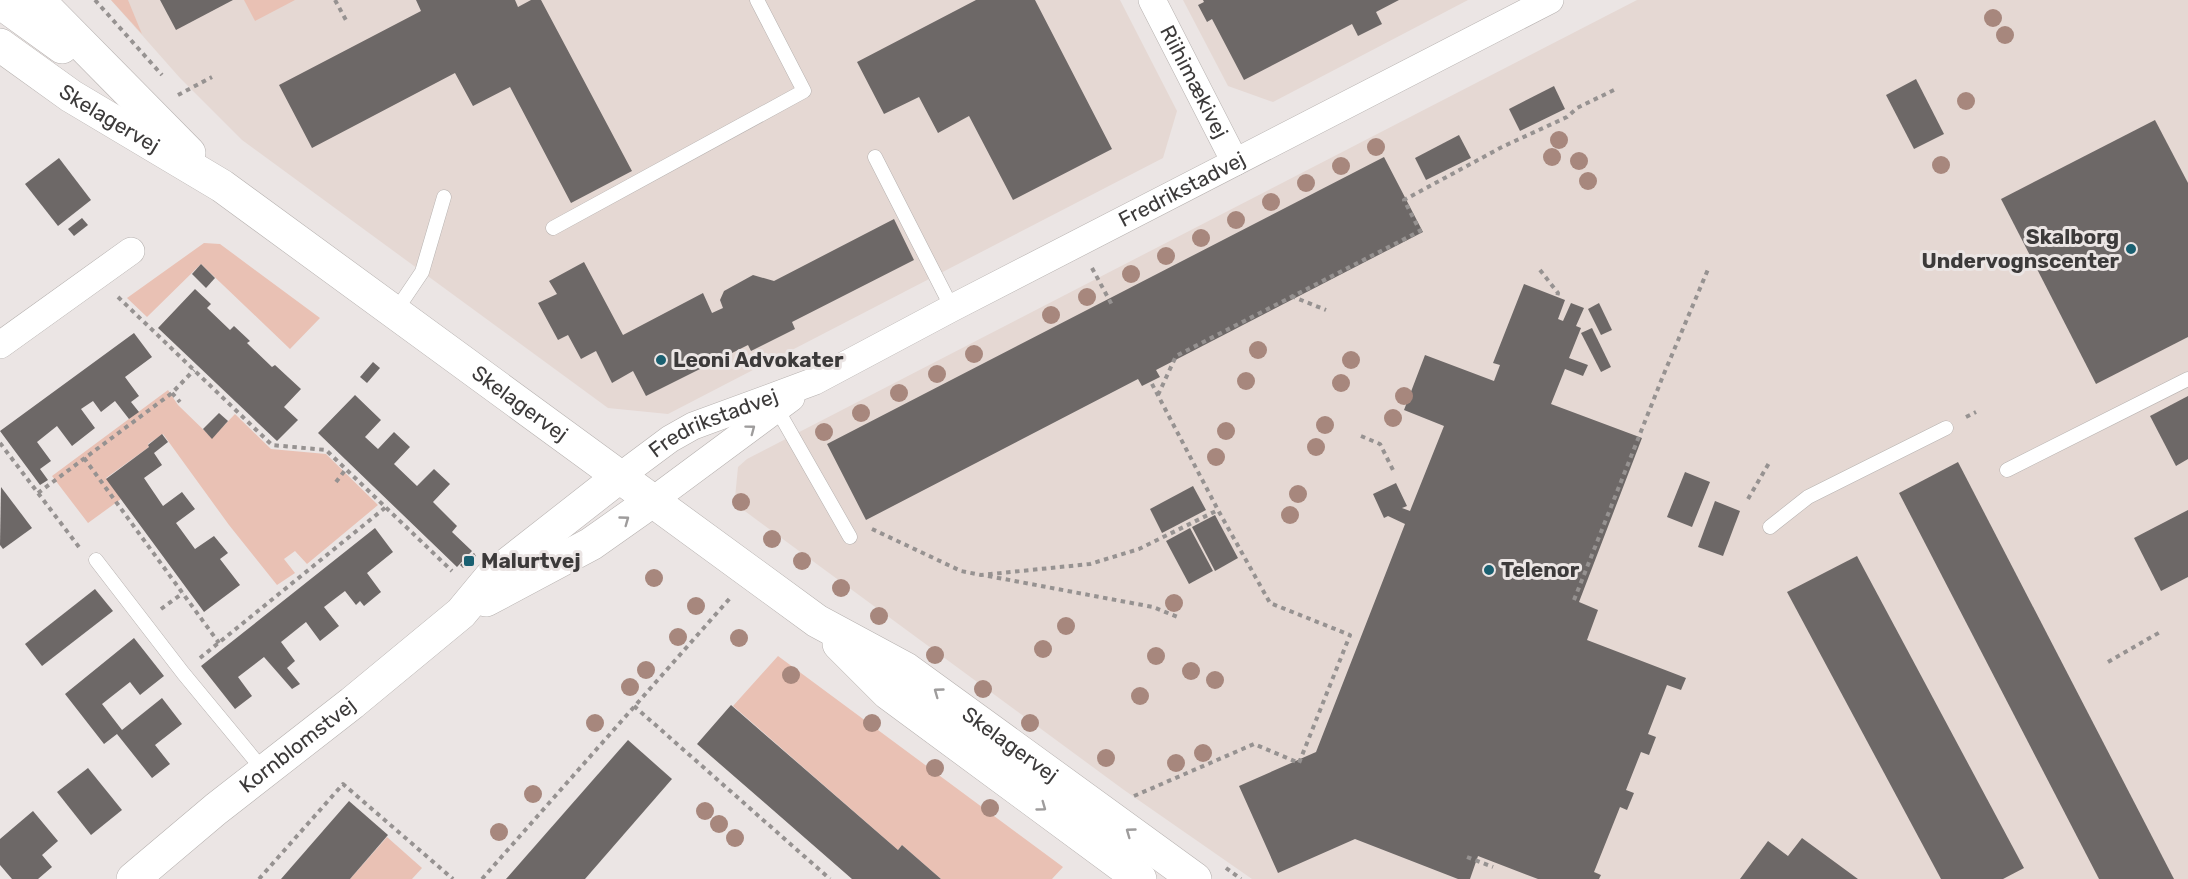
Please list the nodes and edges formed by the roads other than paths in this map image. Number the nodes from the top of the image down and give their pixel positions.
1 (38, 0) edge
2 (757, 0) edge
3 (1152, 0) edge
4 (1550, 0) edge
5 (0, 2) edge
6 (0, 45) edge
7 (147, 111) junction
8 (875, 157) dead end
9 (1235, 162) junction
10 (222, 186) junction
11 (444, 197) dead end
12 (553, 228) dead end
13 (131, 251) dead end
14 (952, 308) junction
15 (395, 312) junction
16 (0, 345) edge
17 (2188, 379) edge
18 (815, 381) junction
19 (777, 409) junction
20 (1946, 428) dead end
21 (2007, 470) dead end
22 (619, 477) junction
23 (652, 501) junction
24 (1770, 527) dead end
25 (850, 537) road end
26 (96, 560) road end
27 (468, 604) junction
28 (817, 621) junction
29 (264, 771) junction
30 (133, 879) edge
31 (1140, 879) edge
32 (1195, 879) edge

1 - 7 street, Skelagervej
2 - 12 lane
3 - 9 street, Riihimækivej
4 - 9 street, Fredrikstadvej
5 - 7 street
6 - 10 street, Skelagervej
7 - 10 street, Skelagervej
8 - 14 lane
9 - 14 street, Fredrikstadvej
10 - 15 street, Skelagervej
11 - 15 lane
13 - 16 street
14 - 18 street, Fredrikstadvej
15 - 22 street, Skelagervej
17 - 21 lane
18 - 19 street, Fredrikstadvej
18 - 22 street, Fredrikstadvej
23 -> 19 street, Fredrikstadvej
19 - 25 lane
20 - 24 lane
22 - 23 street, Skelagervej
22 - 27 street, Kornblomstvej
27 -> 23 street, Kornblomstvej
23 - 28 street, Skelagervej
26 - 29 lane
27 - 29 street, Kornblomstvej
28 -> 31 street, Skelagervej
32 -> 28 street, Skelagervej
29 - 30 street, Kornblomstvej

